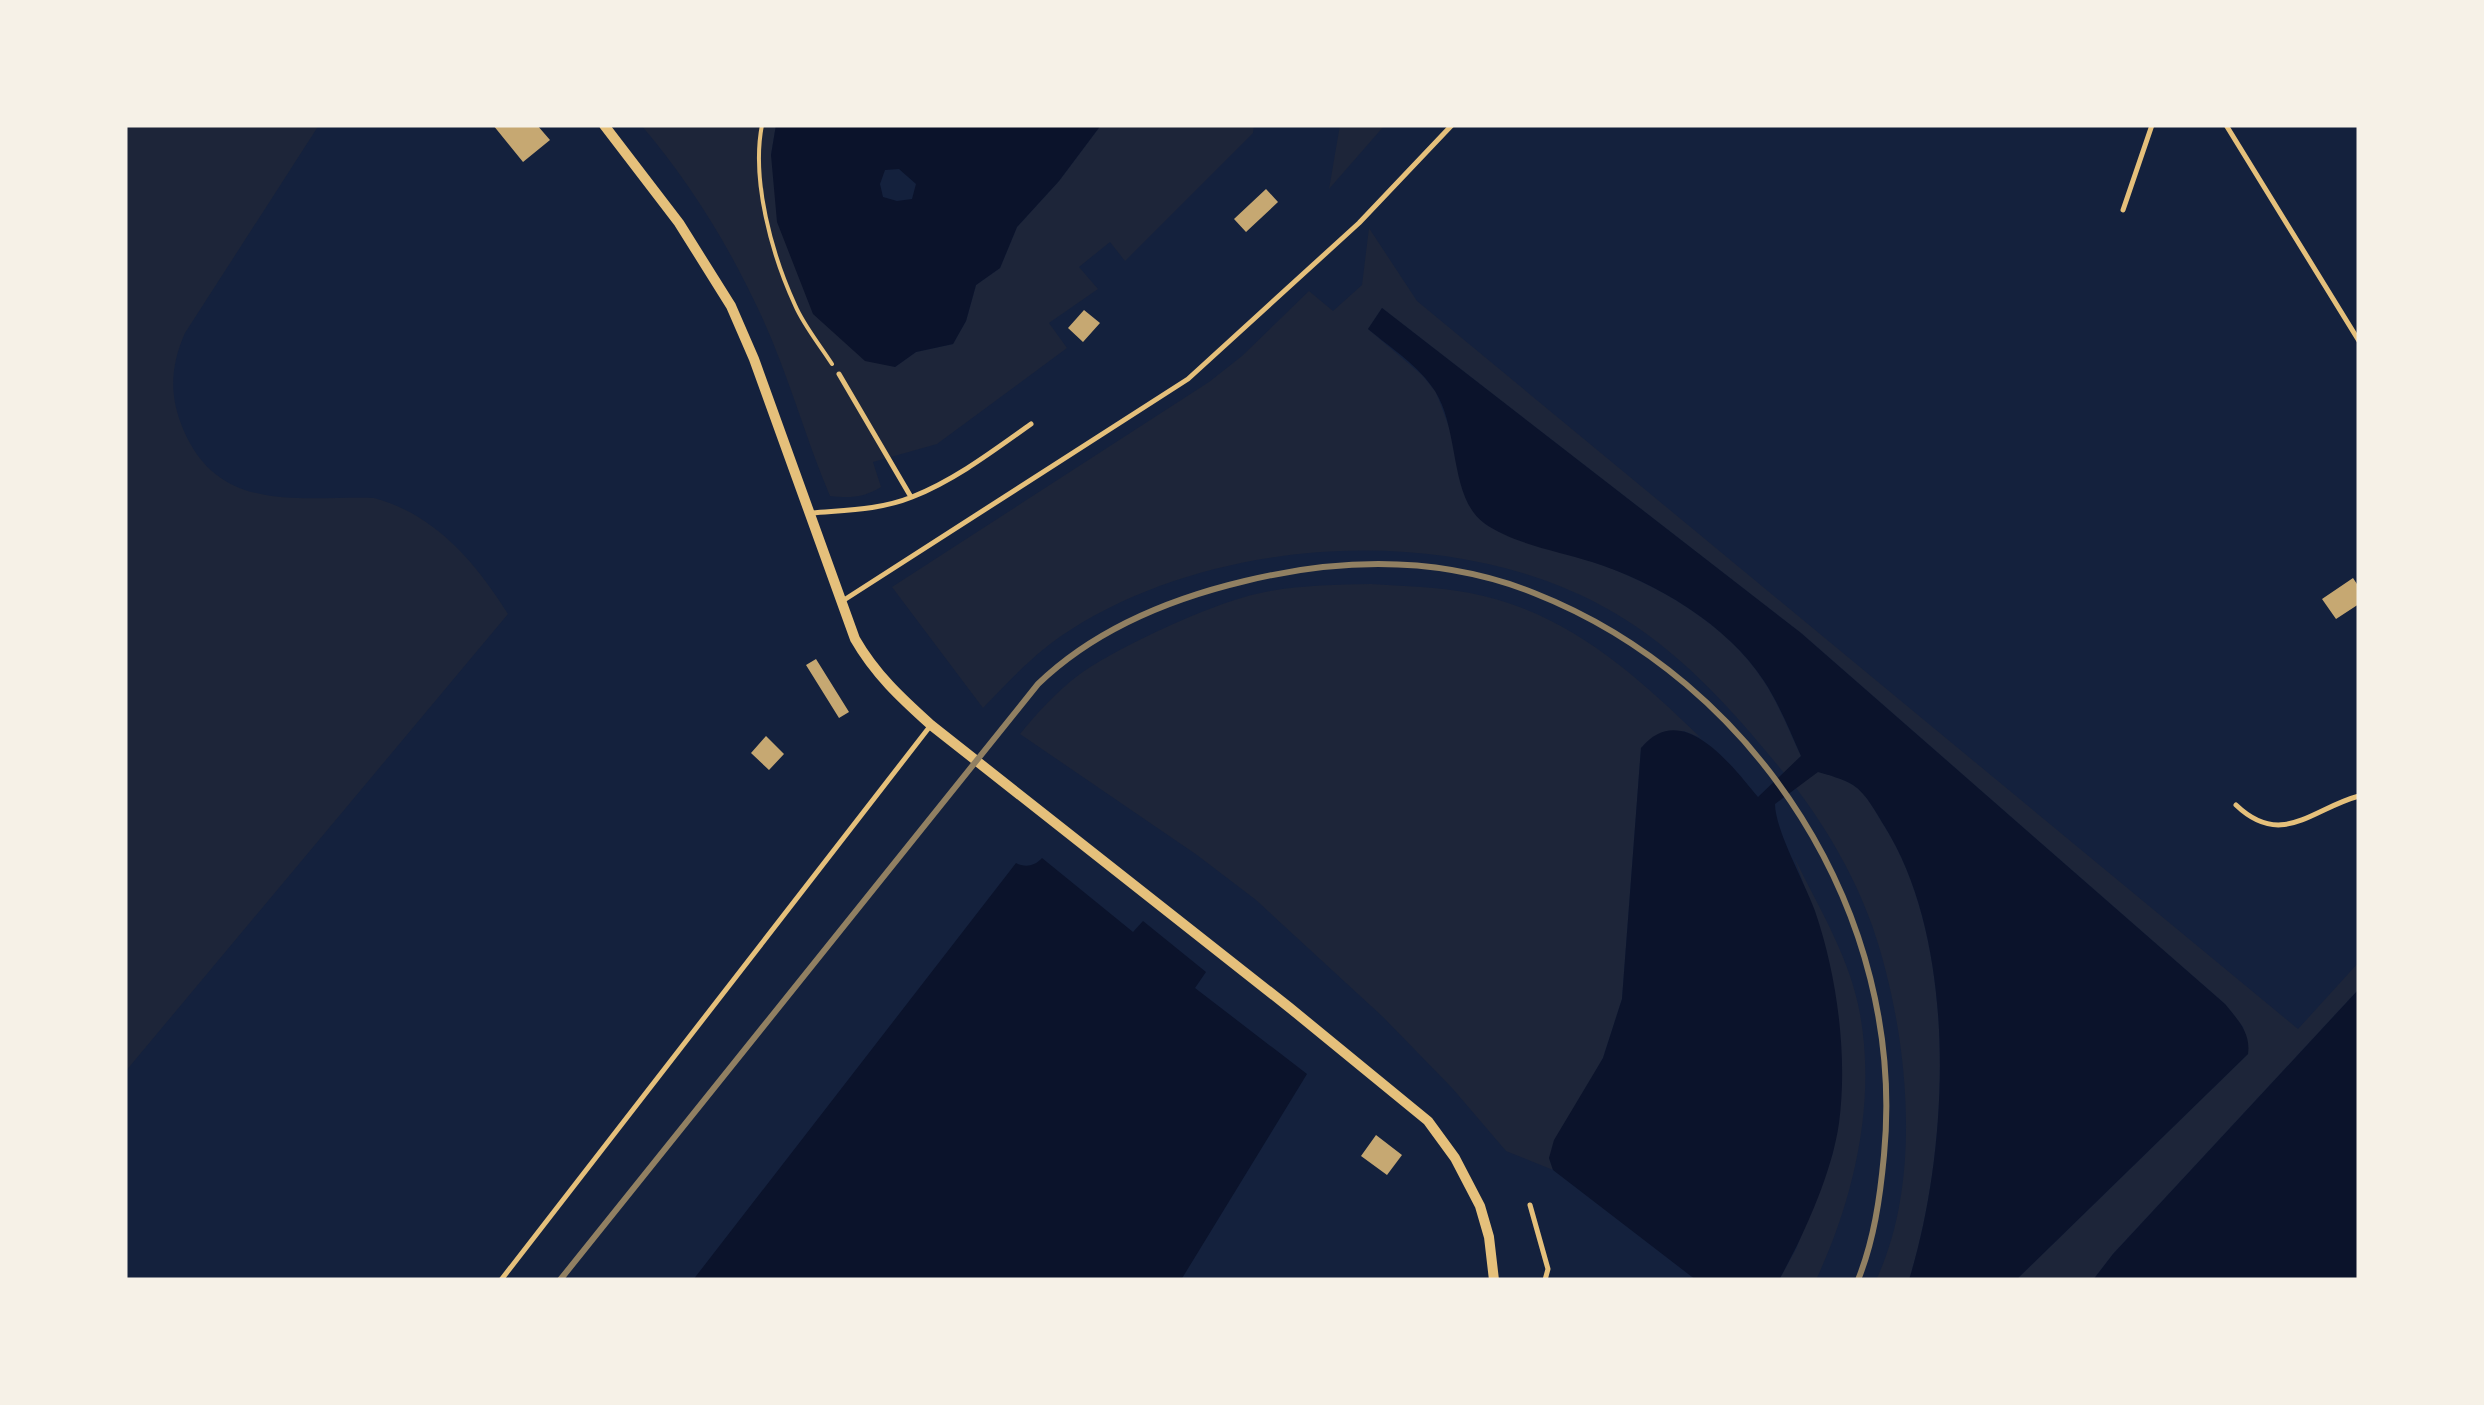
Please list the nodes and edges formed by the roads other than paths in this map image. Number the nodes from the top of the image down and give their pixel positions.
1 (604, 125) edge
2 (1452, 125) edge
3 (2152, 125) edge
4 (2226, 125) edge
5 (2123, 210) dead end
6 (2359, 342) edge
7 (838, 374) road end
8 (1031, 424) dead end
9 (911, 498) junction
10 (810, 513) junction
11 (842, 602) junction
12 (931, 725) junction
13 (2359, 796) edge
14 (2236, 806) dead end
15 (1530, 1205) dead end
16 (501, 1280) edge
17 (1494, 1280) edge
18 (1545, 1280) edge

1 - 10 street
2 - 11 lane
3 - 5 lane
4 - 6 lane
7 - 9 lane
8 - 9 lane
9 - 10 lane
10 - 11 street
11 - 12 street
12 - 16 lane
12 - 17 street
13 - 14 lane
15 - 18 lane

